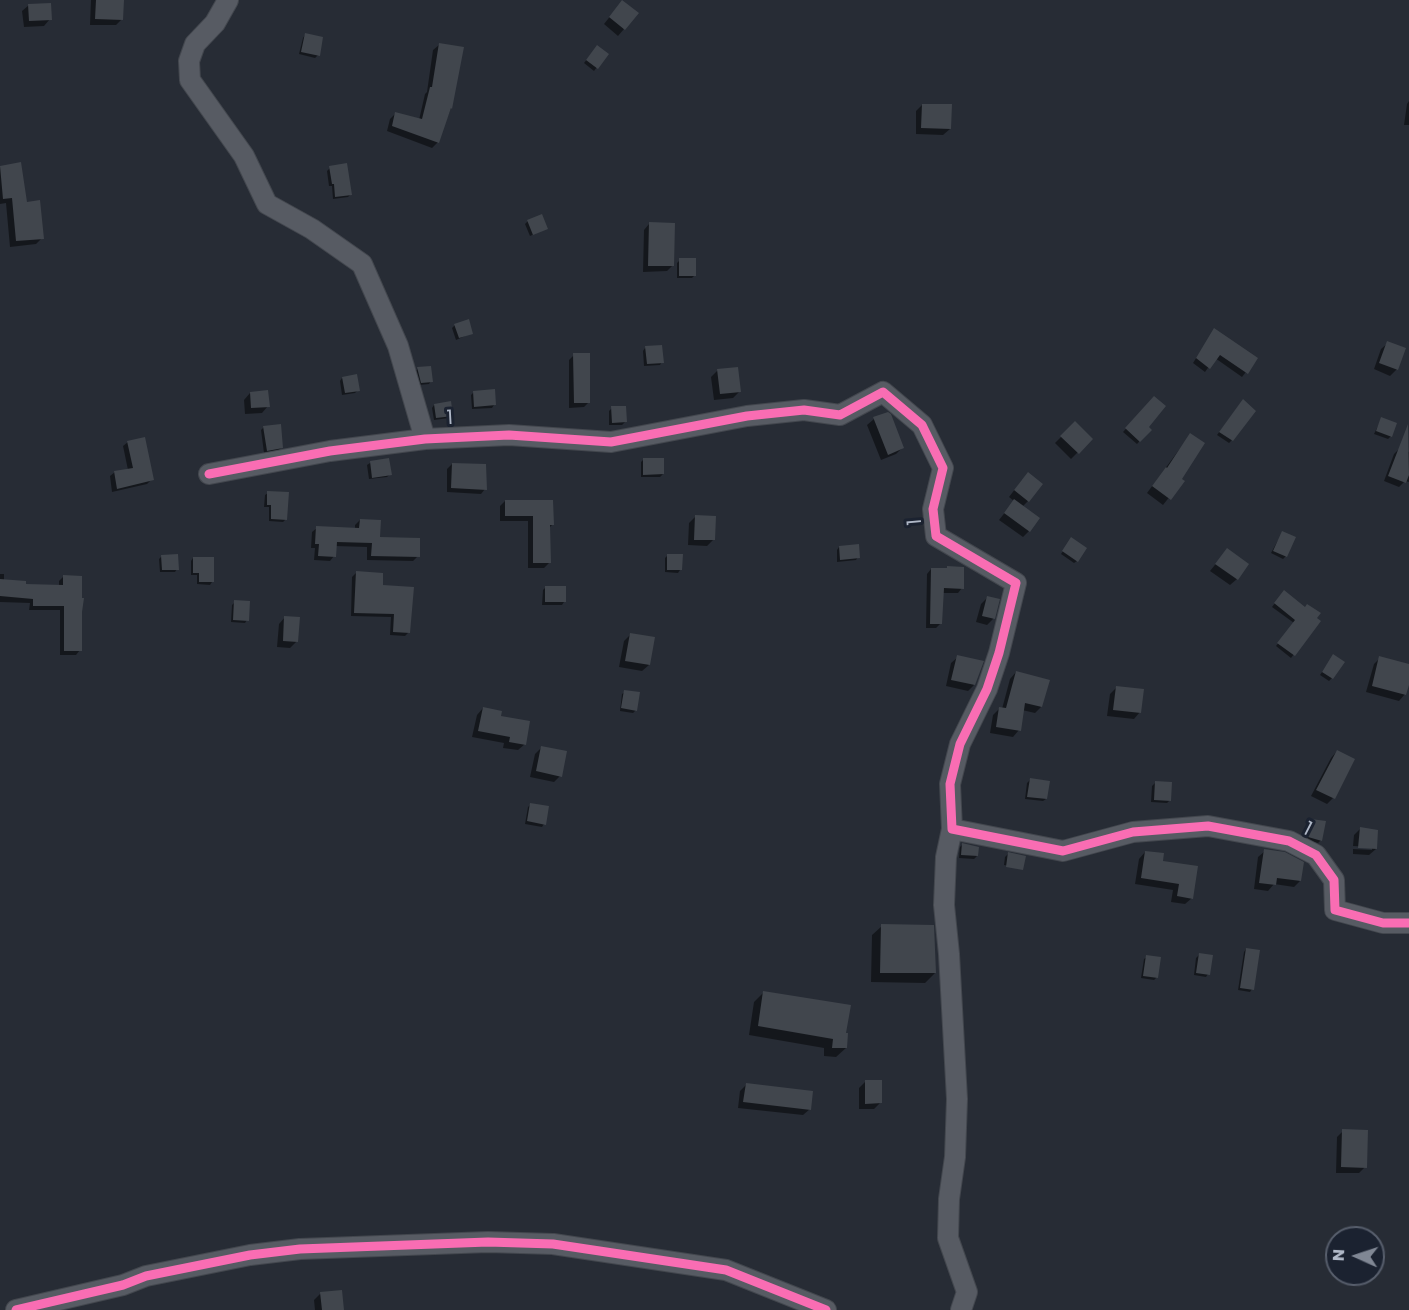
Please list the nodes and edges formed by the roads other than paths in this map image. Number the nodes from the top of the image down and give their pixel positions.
1 (228, 0) edge
2 (425, 439) junction
3 (209, 474) dead end
4 (952, 829) junction
5 (1409, 922) edge
6 (16, 1310) edge
7 (825, 1310) edge
8 (961, 1310) edge

1 - 2 street
2 - 3 street, 1
2 - 4 street, 1
4 - 5 street, 1
4 - 8 street
6 - 7 street

